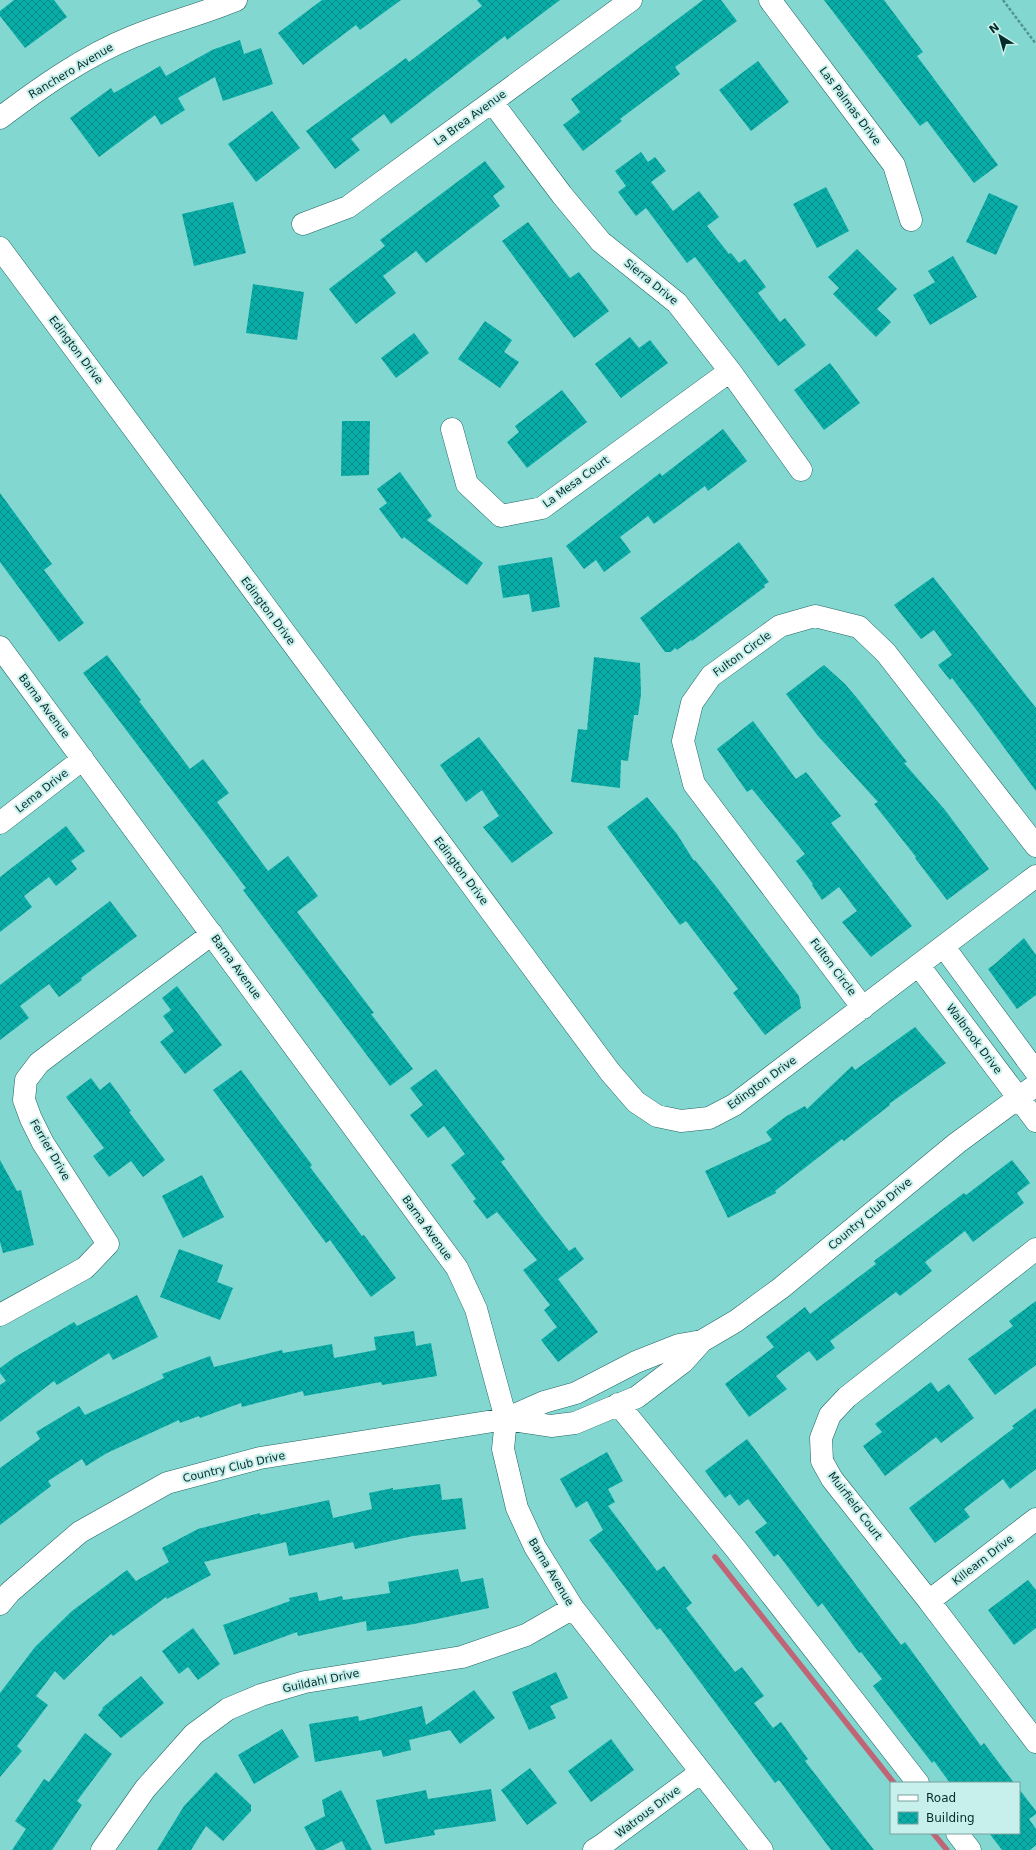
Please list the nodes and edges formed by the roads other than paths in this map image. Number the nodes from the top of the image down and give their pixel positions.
1 (236, 0) edge
2 (631, 0) edge
3 (770, 0) edge
4 (492, 102) junction
5 (0, 118) edge
6 (911, 220) dead end
7 (303, 224) dead end
8 (0, 248) edge
9 (730, 371) junction
10 (452, 429) dead end
11 (801, 470) dead end
12 (0, 647) edge
13 (83, 759) junction
14 (0, 823) edge
15 (1036, 846) edge
16 (1036, 876) edge
17 (212, 934) junction
18 (944, 947) junction
19 (919, 966) junction
20 (982, 999) junction
21 (863, 1008) junction
22 (957, 1017) junction
23 (1036, 1072) edge
24 (1036, 1085) edge
25 (1028, 1110) edge
26 (1036, 1249) edge
27 (0, 1315) edge
28 (702, 1341) junction
29 (618, 1404) junction
30 (506, 1419) junction
31 (1036, 1519) edge
32 (929, 1601) junction
33 (0, 1604) edge
34 (573, 1608) junction
35 (1036, 1742) edge
36 (701, 1772) junction
37 (917, 1782) edge
38 (958, 1834) edge
39 (102, 1850) edge
40 (594, 1850) edge
41 (762, 1850) edge
42 (970, 1850) edge

1 - 5 street, Ranchero Avenue
2 - 4 street, La Brea Avenue
3 - 6 street, Las Palmas Drive
4 - 7 street, La Brea Avenue
4 - 9 street, Sierra Drive
8 - 21 street, Edington Drive
9 - 10 street, La Mesa Court
9 - 11 street, Sierra Drive
12 - 13 street, Barna Avenue
13 - 14 street, Lema Drive
13 - 17 street, Barna Avenue
15 - 21 street, Fulton Circle
16 - 18 street, Edington Drive
17 - 27 street, Ferrier Drive
17 - 30 street, Barna Avenue
18 - 19 street, Edington Drive
18 - 20 street
19 - 21 street, Edington Drive
19 - 22 street, Walbrook Drive
20 - 22 street
20 - 23 street
22 - 25 street, Walbrook Drive
24 - 25 street, Country Club Drive
25 - 28 street, Country Club Drive
26 - 32 street, Muirfield Court
28 - 29 street, Country Club Drive
28 - 30 street, Country Club Drive
29 - 30 street, Country Club Drive
29 - 37 street
30 - 33 street, Country Club Drive
30 - 34 street, Barna Avenue
31 - 32 street, Killearn Drive
32 - 35 street, Muirfield Court
34 - 36 street, Barna Avenue
34 - 39 street, Guildahl Drive
36 - 40 street, Watrous Drive
36 - 41 street, Barna Avenue
38 - 42 street

